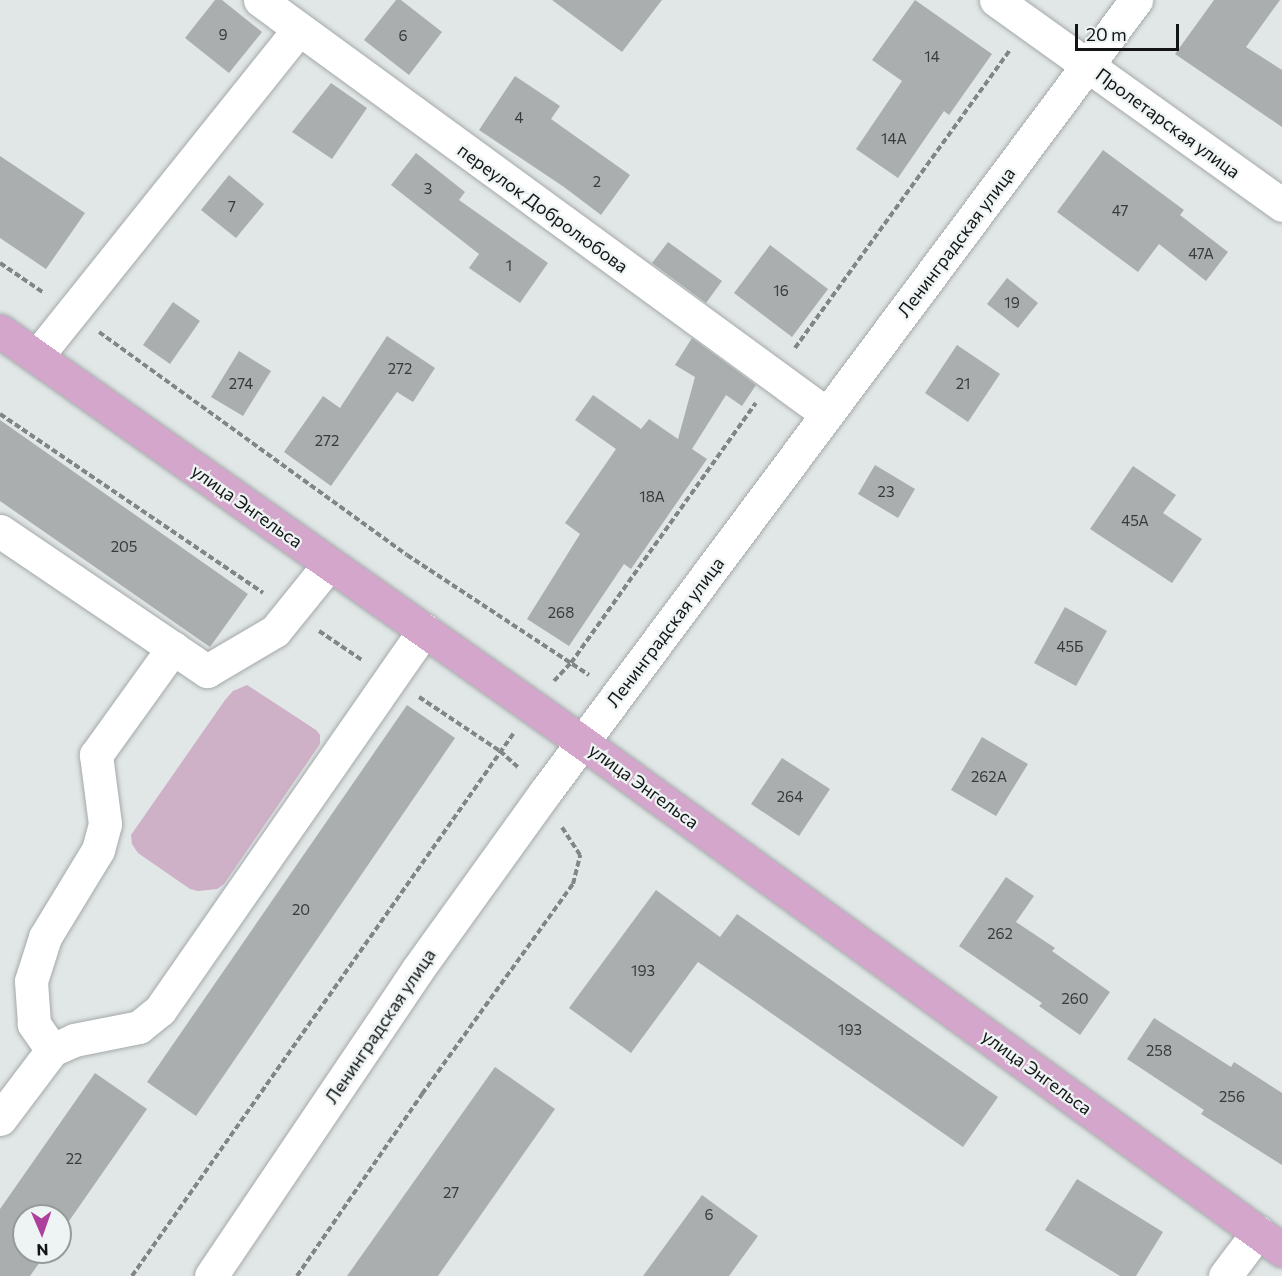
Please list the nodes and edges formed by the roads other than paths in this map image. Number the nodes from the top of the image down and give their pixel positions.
1 (260, 0) edge
2 (996, 0) edge
3 (1136, 0) edge
4 (298, 30) junction
5 (1088, 66) junction
6 (1282, 205) edge
7 (0, 331) edge
8 (37, 356) junction
9 (827, 414) junction
10 (0, 531) edge
11 (329, 564) junction
12 (424, 630) junction
13 (173, 648) junction
14 (582, 742) junction
15 (52, 1050) junction
16 (0, 1119) edge
17 (1270, 1241) edge
18 (211, 1276) edge
19 (1225, 1276) edge

1 - 4 street, переулок Добролюбова
2 - 5 street, Пролетарская улица
3 - 5 street, Ленинградская улица
4 - 8 street
4 - 9 street, переулок Добролюбова
5 - 6 street, Пролетарская улица
5 - 9 street, Ленинградская улица
7 - 8 main road, улица Энгельса
8 - 11 main road, улица Энгельса
9 - 14 street, Ленинградская улица
10 - 13 street
11 - 12 main road, улица Энгельса
11 - 13 street
12 - 14 main road, улица Энгельса
12 - 15 street
13 - 15 street
14 - 17 main road, улица Энгельса
14 - 18 street, Ленинградская улица
15 - 16 street
17 - 19 street

